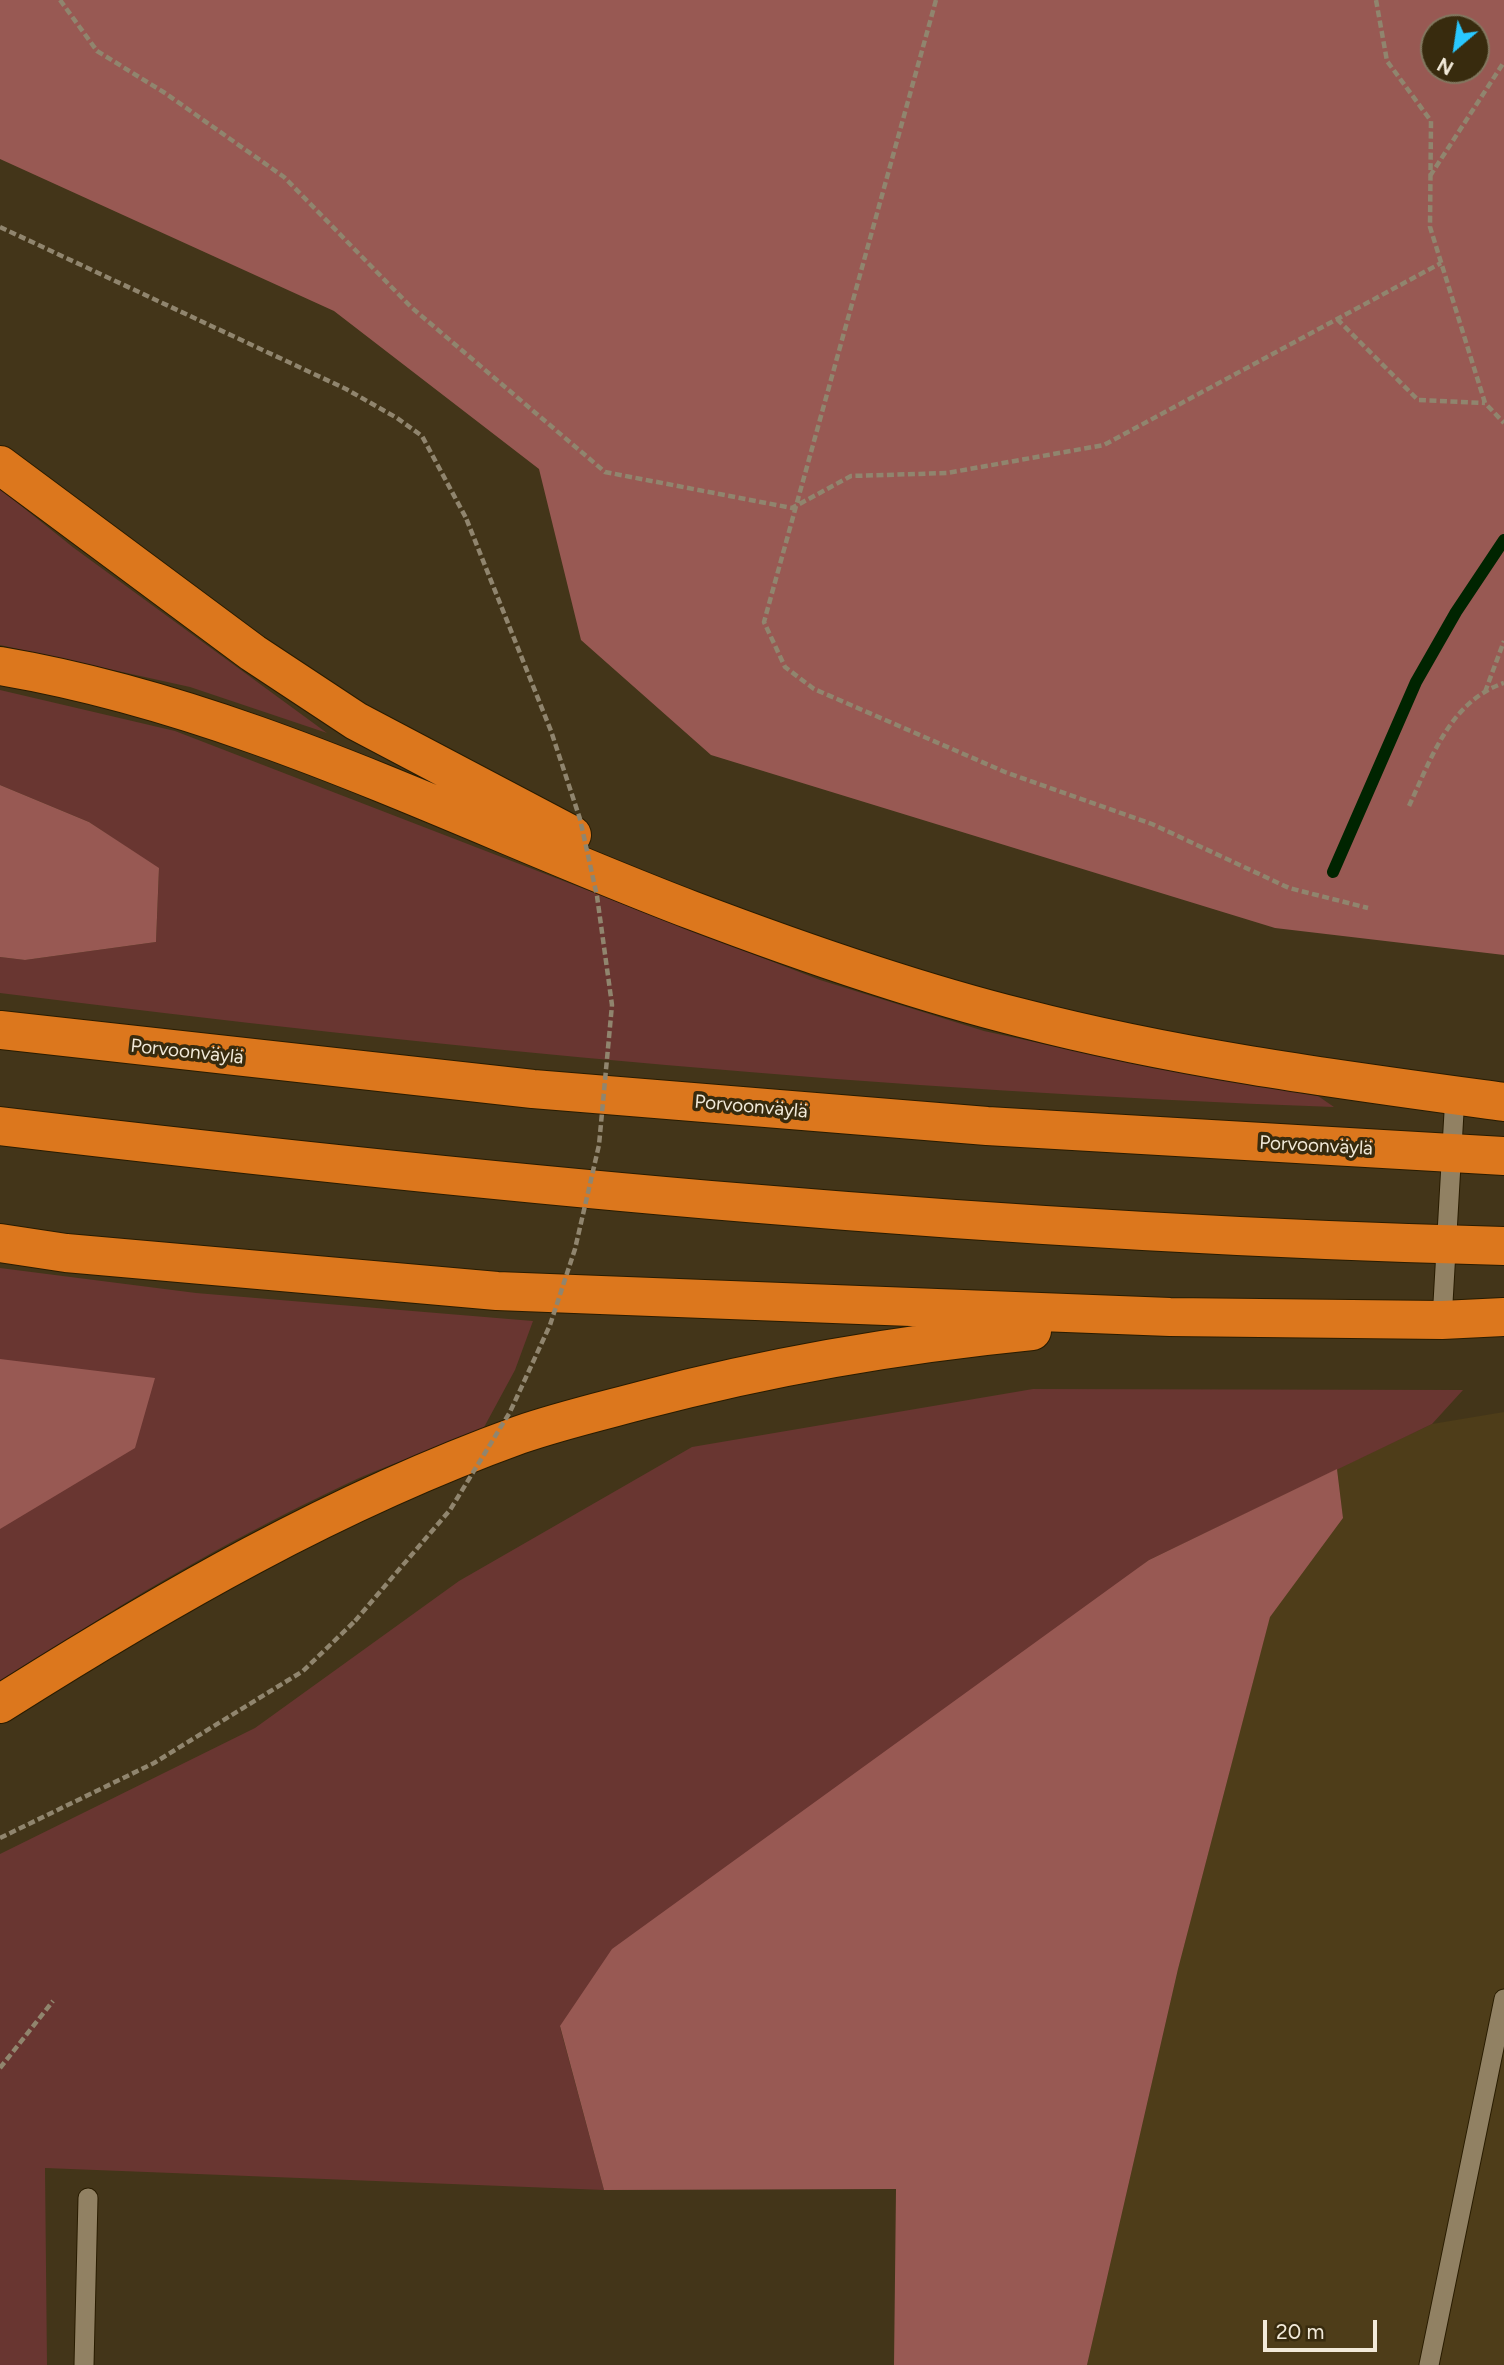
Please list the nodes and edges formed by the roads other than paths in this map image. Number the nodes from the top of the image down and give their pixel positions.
1 (0, 465) edge
2 (0, 666) edge
3 (789, 944) junction
4 (0, 1030) edge
5 (1455, 1095) junction
6 (1504, 1102) edge
7 (0, 1126) edge
8 (1452, 1154) junction
9 (1504, 1156) edge
10 (0, 1243) edge
11 (1447, 1245) junction
12 (1504, 1247) edge
13 (1170, 1317) junction
14 (1504, 1317) edge
15 (1443, 1320) junction
16 (0, 1704) edge
17 (1504, 1999) edge
18 (88, 2198) dead end
19 (84, 2365) edge
20 (1429, 2365) edge

1 - 3 highway
2 - 3 highway
3 - 5 highway
4 - 8 highway, Porvoonväylä
5 - 6 highway
5 - 8 lane
7 - 11 highway
8 - 9 highway, Porvoonväylä
8 - 11 lane
10 - 13 highway
11 - 12 highway
11 - 15 lane
13 - 15 highway
13 - 16 highway
14 - 15 highway
17 - 20 lane
18 - 19 lane

